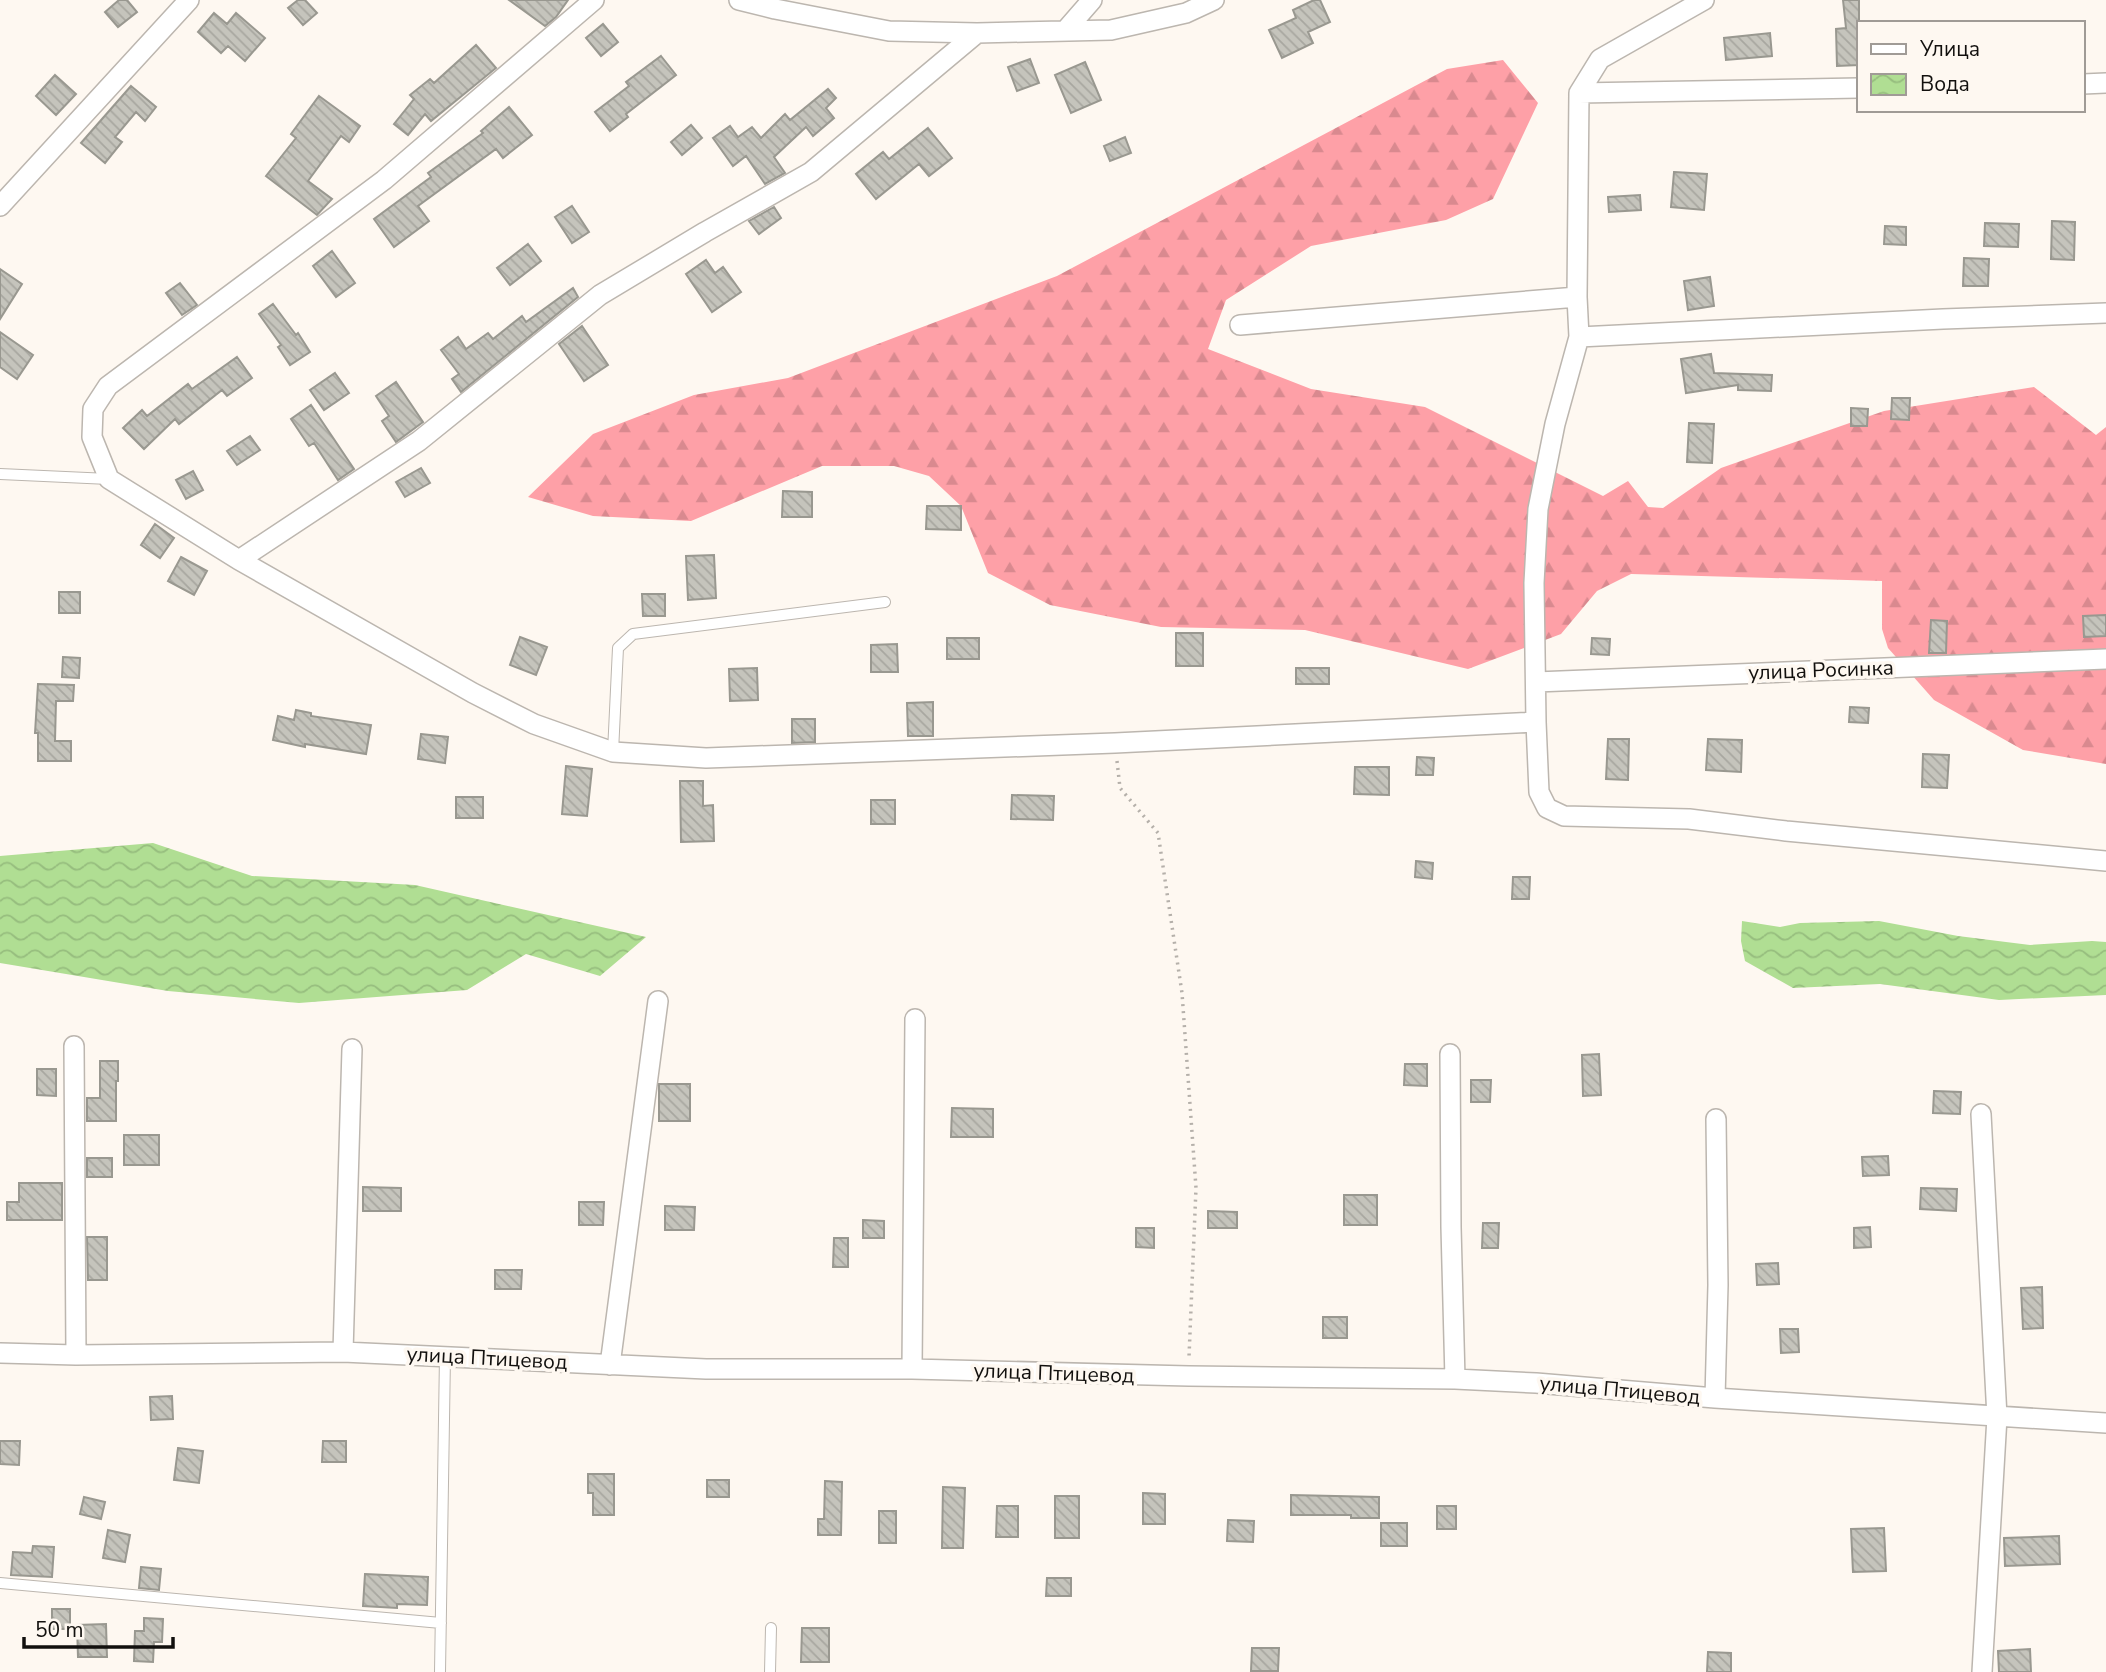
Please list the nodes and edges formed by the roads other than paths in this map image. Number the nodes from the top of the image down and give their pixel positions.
1 (189, 0) edge
2 (594, 0) edge
3 (739, 0) edge
4 (1093, 0) edge
5 (1214, 0) edge
6 (1704, 0) edge
7 (780, 5) edge
8 (1065, 31) junction
9 (977, 33) junction
10 (2106, 83) edge
11 (2085, 84) edge
12 (1857, 88) edge
13 (1579, 93) junction
14 (0, 206) edge
15 (1577, 297) junction
16 (2106, 313) edge
17 (1240, 325) dead end
18 (1579, 337) junction
19 (0, 474) edge
20 (108, 479) junction
21 (239, 560) junction
22 (885, 601) dead end
23 (2106, 659) edge
24 (1536, 682) junction
25 (1536, 722) junction
26 (613, 752) junction
27 (2106, 861) edge
28 (659, 1001) dead end
29 (915, 1019) dead end
30 (74, 1046) dead end
31 (352, 1049) dead end
32 (1450, 1055) dead end
33 (1981, 1114) dead end
34 (1716, 1119) dead end
35 (343, 1352) junction
36 (0, 1353) edge
37 (76, 1355) junction
38 (445, 1355) junction
39 (610, 1365) junction
40 (912, 1369) junction
41 (1455, 1379) junction
42 (1715, 1398) junction
43 (1997, 1417) junction
44 (2106, 1423) edge
45 (0, 1583) edge
46 (440, 1623) junction
47 (771, 1628) dead end
48 (440, 1672) edge
49 (770, 1672) edge
50 (1982, 1672) edge

1 - 14 street
2 - 20 street
3 - 7 street
4 - 8 street
5 - 8 street
6 - 13 street
7 - 9 street
8 - 9 street
9 - 21 street
10 - 11 street
12 - 13 street
13 - 15 street
15 - 17 street
15 - 18 street
16 - 18 street
18 - 24 street
19 - 20 lane
20 - 21 street
21 - 26 street
22 - 26 lane
23 - 24 street, улица Росинка
24 - 25 street
25 - 26 street
25 - 27 street
28 - 39 street
29 - 40 street
30 - 37 street
31 - 35 street
32 - 41 street
33 - 43 street
34 - 42 street
35 - 37 street, улица Птицевод
35 - 38 street, улица Птицевод
36 - 37 street, улица Птицевод
38 - 39 street, улица Птицевод
38 - 46 lane
39 - 40 street, улица Птицевод
40 - 41 street, улица Птицевод
41 - 42 street, улица Птицевод
42 - 43 street, улица Птицевод
43 - 44 street, улица Птицевод
43 - 50 street
45 - 46 lane
46 - 48 lane
47 - 49 lane

